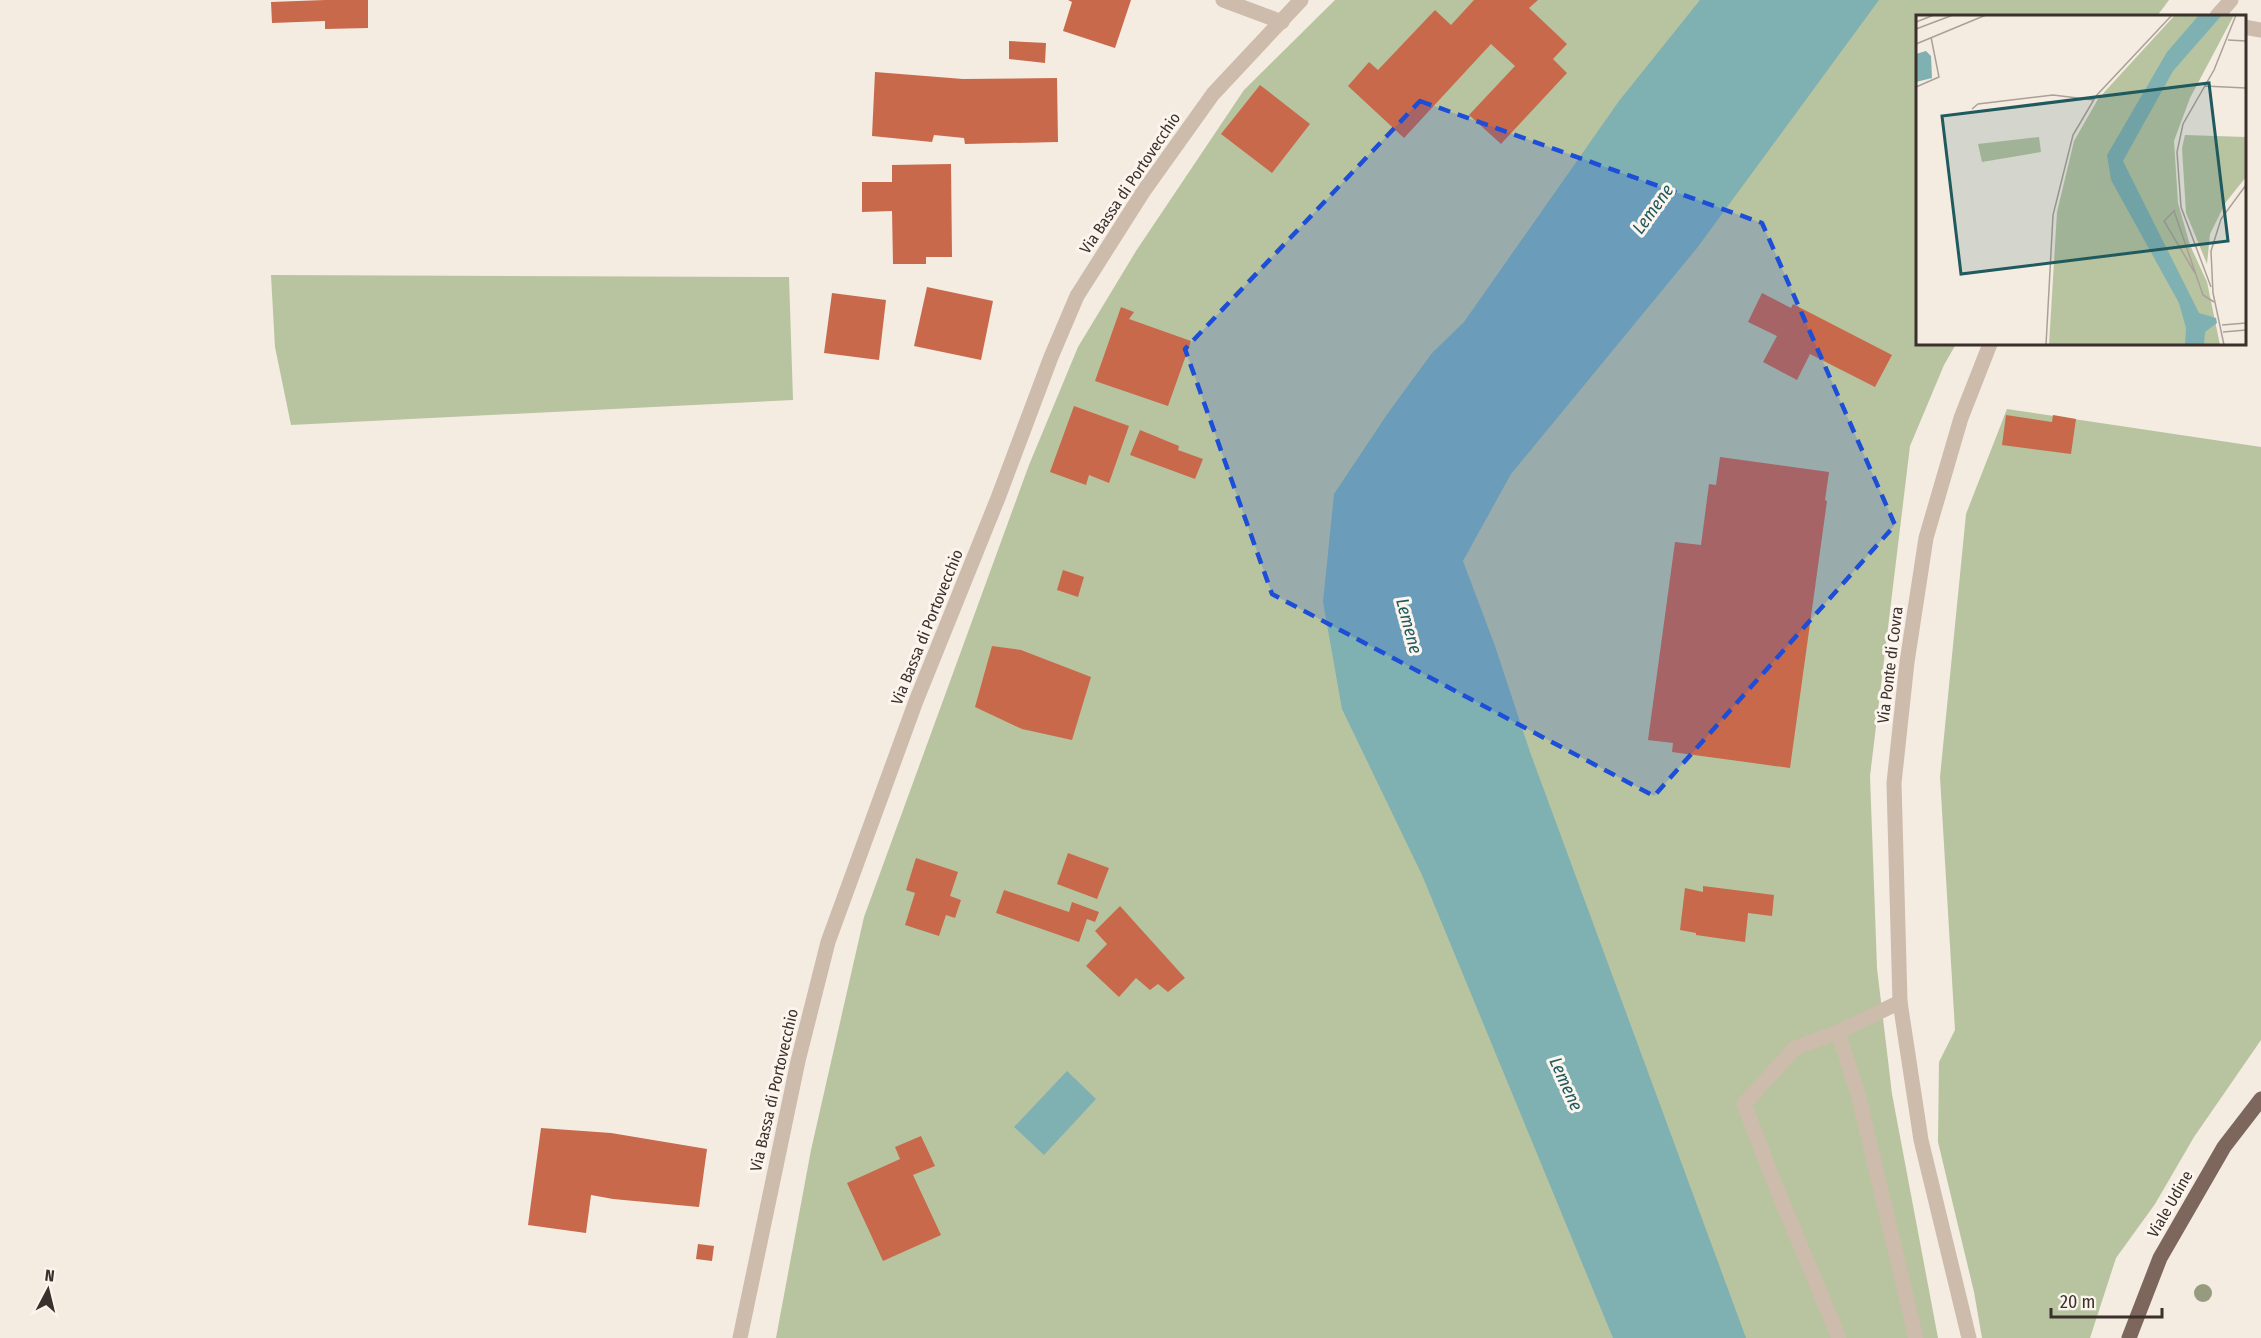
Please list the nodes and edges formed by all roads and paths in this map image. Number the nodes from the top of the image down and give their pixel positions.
1 (1223, 0) edge
2 (1301, 0) edge
3 (2230, 0) edge
4 (2218, 15) edge
5 (1282, 22) junction
6 (2246, 27) edge
7 (2261, 30) edge
8 (1990, 345) edge
9 (1899, 1002) junction
10 (1838, 1032) junction
11 (2261, 1099) edge
12 (740, 1338) edge
13 (1839, 1338) edge
14 (1916, 1338) edge
15 (1968, 1338) edge
16 (2129, 1338) edge

1 - 5 street
2 - 5 street, Via Bassa di Portovecchio
3 - 4 street
5 - 12 street, Via Bassa di Portovecchio
6 - 7 street
8 - 9 street, Via Ponte di Covra
9 - 10 street
9 - 15 street, Via Ponte di Covra
10 - 13 street
10 - 14 street
11 - 16 main road, Viale Udine

